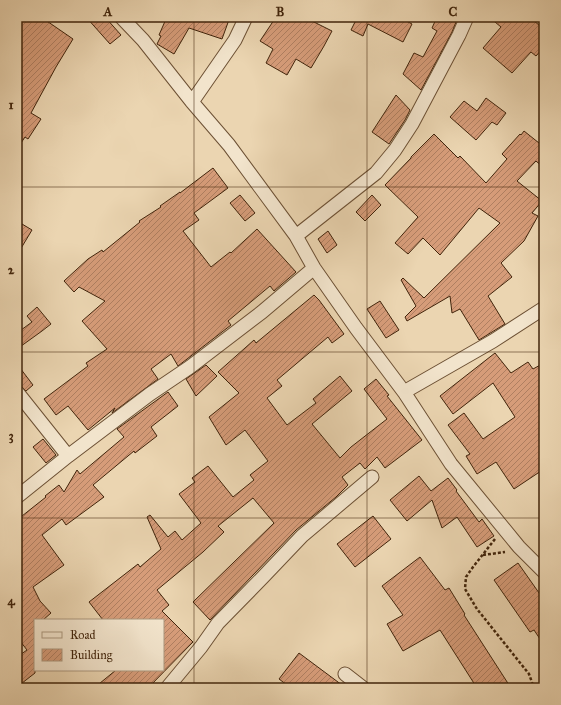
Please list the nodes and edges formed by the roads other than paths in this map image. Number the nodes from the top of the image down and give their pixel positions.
1 (121, 17) edge
2 (246, 17) edge
3 (467, 17) edge
4 (192, 102) junction
5 (296, 236) junction
6 (314, 268) junction
7 (544, 308) edge
8 (17, 392) edge
9 (404, 392) junction
10 (68, 456) junction
11 (372, 477) dead end
12 (17, 497) edge
13 (544, 572) edge
14 (345, 674) dead end
15 (167, 688) edge
16 (363, 688) edge

1 - 4 street
2 - 4 street
3 - 5 street
4 - 5 street
5 - 6 street
6 - 9 street
6 - 10 street
7 - 9 street
8 - 10 street
9 - 13 street
10 - 12 street
11 - 15 street
14 - 16 street

